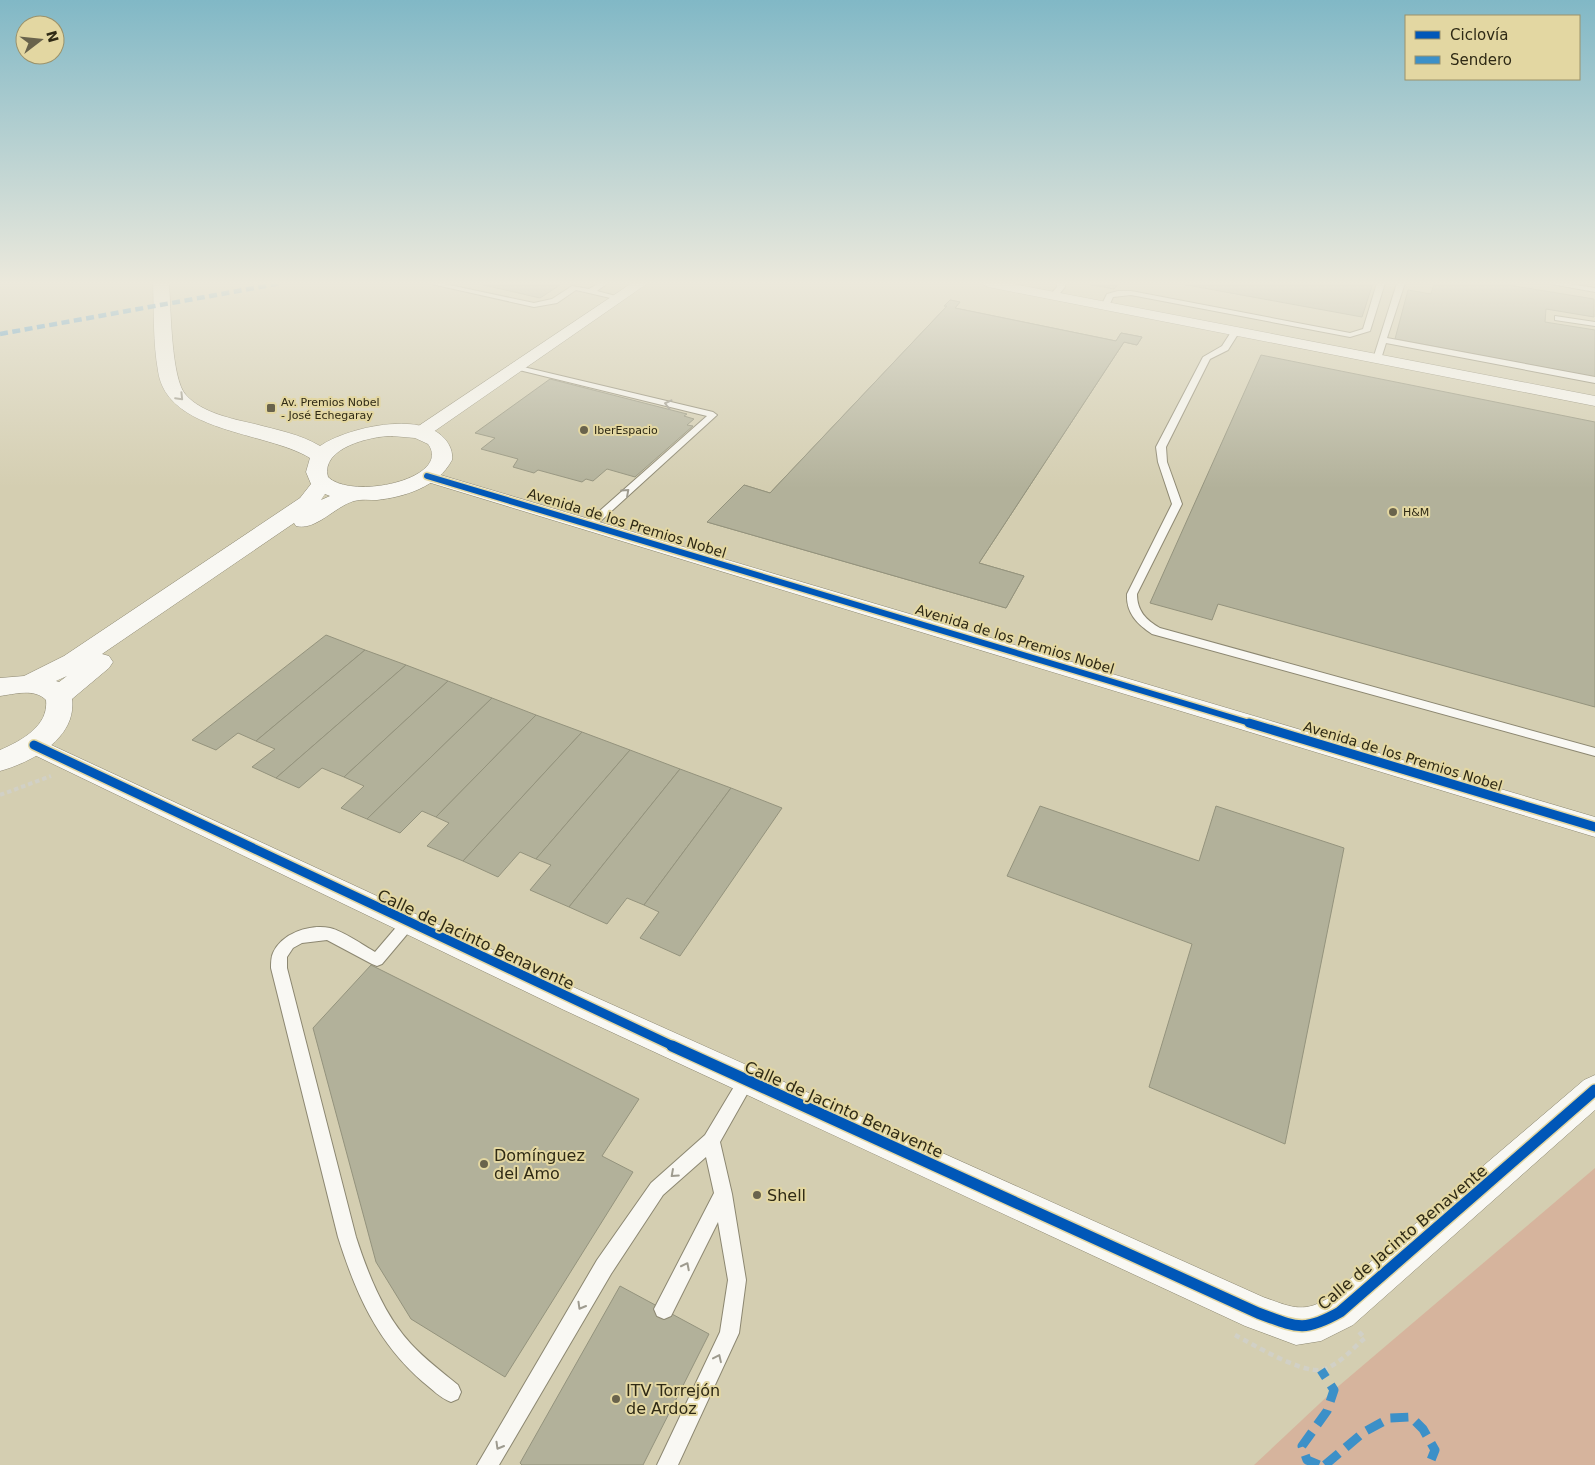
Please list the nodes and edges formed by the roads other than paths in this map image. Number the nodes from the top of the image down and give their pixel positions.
1 (166, 351) edge
2 (541, 351) edge
3 (1218, 351) edge
4 (1339, 351) edge
5 (1379, 351) edge
6 (1443, 351) edge
7 (1377, 359) junction
8 (518, 367) junction
9 (1595, 380) edge
10 (195, 388) dead end
11 (1595, 401) edge
12 (420, 433) junction
13 (347, 439) junction
14 (322, 456) junction
15 (428, 476) junction
16 (322, 484) junction
17 (351, 494) junction
18 (590, 525) junction
19 (30, 684) junction
20 (0, 687) edge
21 (59, 696) junction
22 (34, 745) junction
23 (1595, 752) edge
24 (0, 761) edge
25 (1595, 827) edge
26 (409, 922) junction
27 (747, 1080) junction
28 (1595, 1090) edge
29 (710, 1141) junction
30 (723, 1194) junction
31 (664, 1309) dead end
32 (451, 1392) dead end
33 (487, 1465) edge
34 (667, 1465) edge

1 -> 14 street
2 - 8 street
3 - 23 lane
4 - 7 street
5 - 7 lane
6 - 9 lane
7 - 11 street
8 - 12 street
18 -> 8 lane
10 - 13 street
12 - 13 street
12 - 15 street
13 - 14 street
14 - 16 street
15 - 17 street
15 - 18 street, Avenida de los Premios Nobel
16 - 17 street
16 - 19 street
17 - 21 street
18 - 25 street, Avenida de los Premios Nobel
19 - 20 street
19 - 21 street
21 - 22 street
22 - 24 street
22 - 26 street, Calle de Jacinto Benavente
26 - 27 street, Calle de Jacinto Benavente
26 - 32 lane
27 - 28 street, Calle de Jacinto Benavente
27 - 29 lane
29 - 30 lane
29 -> 33 lane
31 -> 30 lane
34 -> 30 lane

